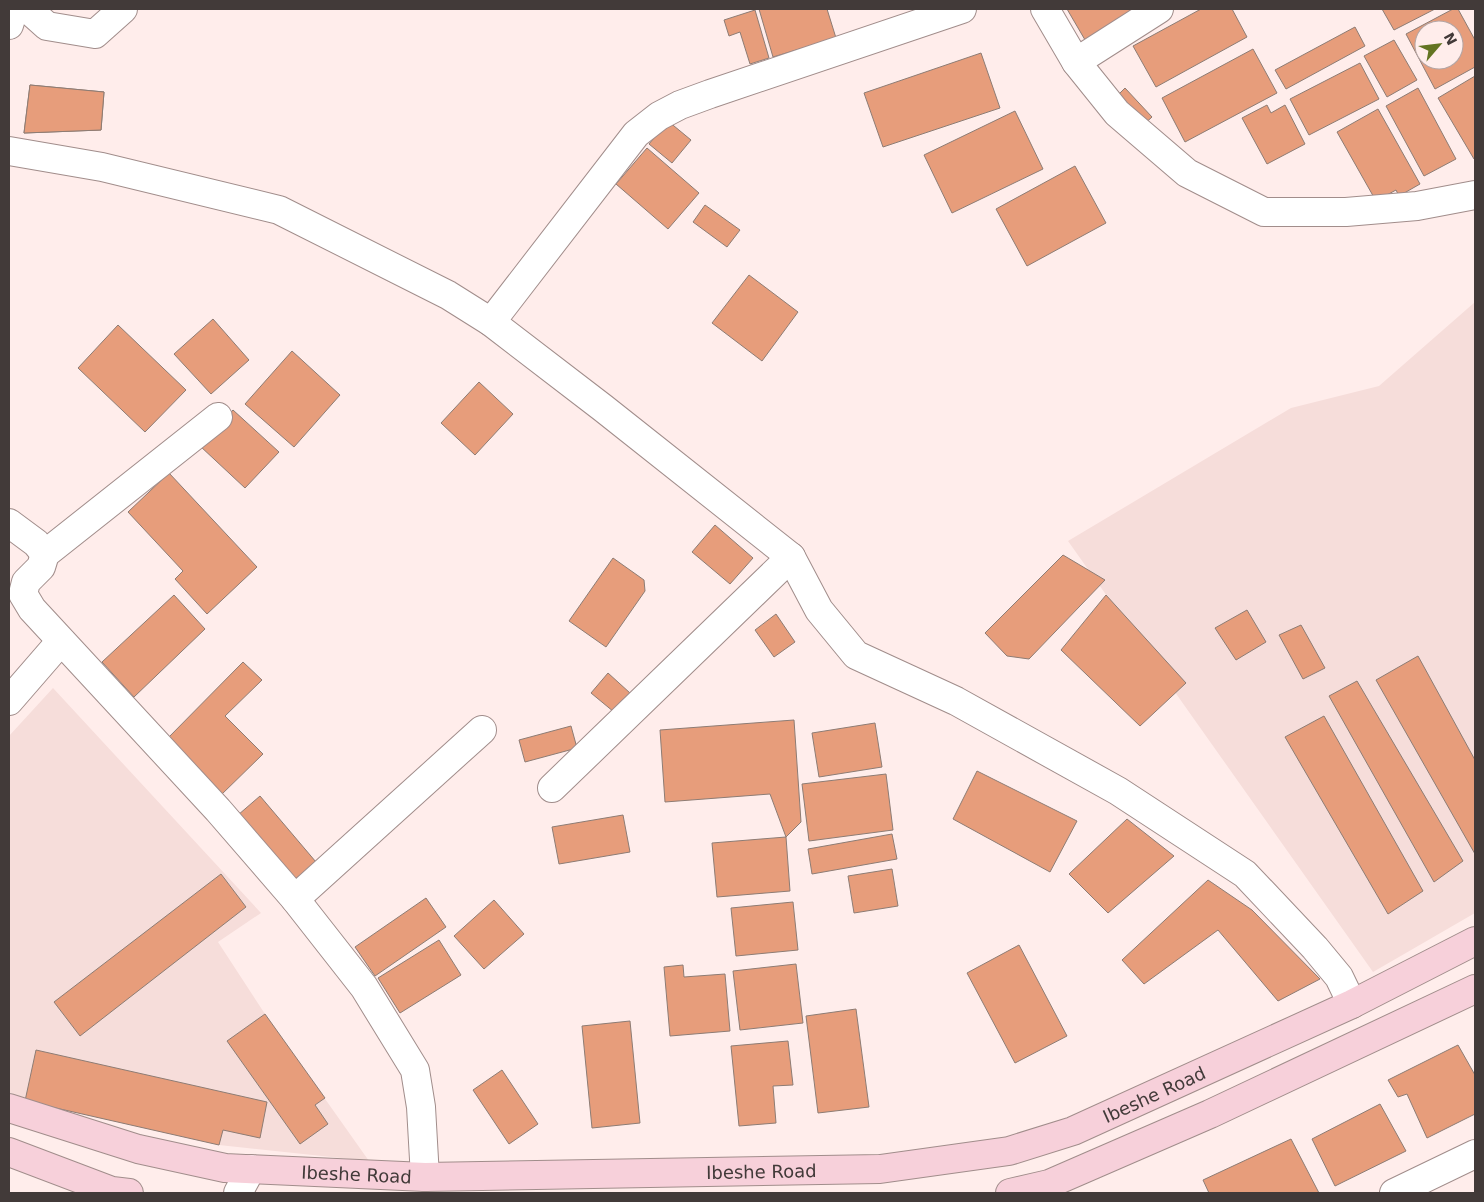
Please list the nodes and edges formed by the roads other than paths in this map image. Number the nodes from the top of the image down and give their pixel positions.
1 (14, 9) edge
2 (28, 9) edge
3 (123, 9) edge
4 (962, 9) edge
5 (1045, 9) edge
6 (1159, 9) edge
7 (9, 25) edge
8 (1076, 62) junction
9 (9, 151) edge
10 (1475, 194) edge
11 (491, 322) junction
12 (218, 417) dead end
13 (9, 523) edge
14 (45, 554) junction
15 (790, 557) junction
16 (61, 641) junction
17 (9, 701) edge
18 (482, 730) dead end
19 (552, 788) dead end
20 (295, 899) junction
21 (1475, 941) edge
22 (1475, 989) edge
23 (1352, 1004) junction
24 (9, 1108) edge
25 (9, 1152) edge
26 (1475, 1154) edge
27 (251, 1169) junction
28 (425, 1177) junction
29 (129, 1193) edge
30 (238, 1193) edge
31 (1010, 1193) edge
32 (1394, 1193) edge

1 - 7 street
2 - 3 street
4 - 11 street
5 - 8 street
6 - 8 street
8 - 10 street
9 - 11 street
11 - 15 street
12 - 14 street
13 - 14 street
14 - 16 street
15 - 19 street
15 - 23 street
16 - 17 street
16 - 20 street
18 - 20 street
20 - 28 street
21 - 23 main road, Ibeshe Road
22 - 31 main road
23 - 28 main road, Ibeshe Road
24 - 27 main road, Ibeshe Road
25 - 29 main road
26 - 32 street
27 - 28 main road, Ibeshe Road
27 - 30 street

